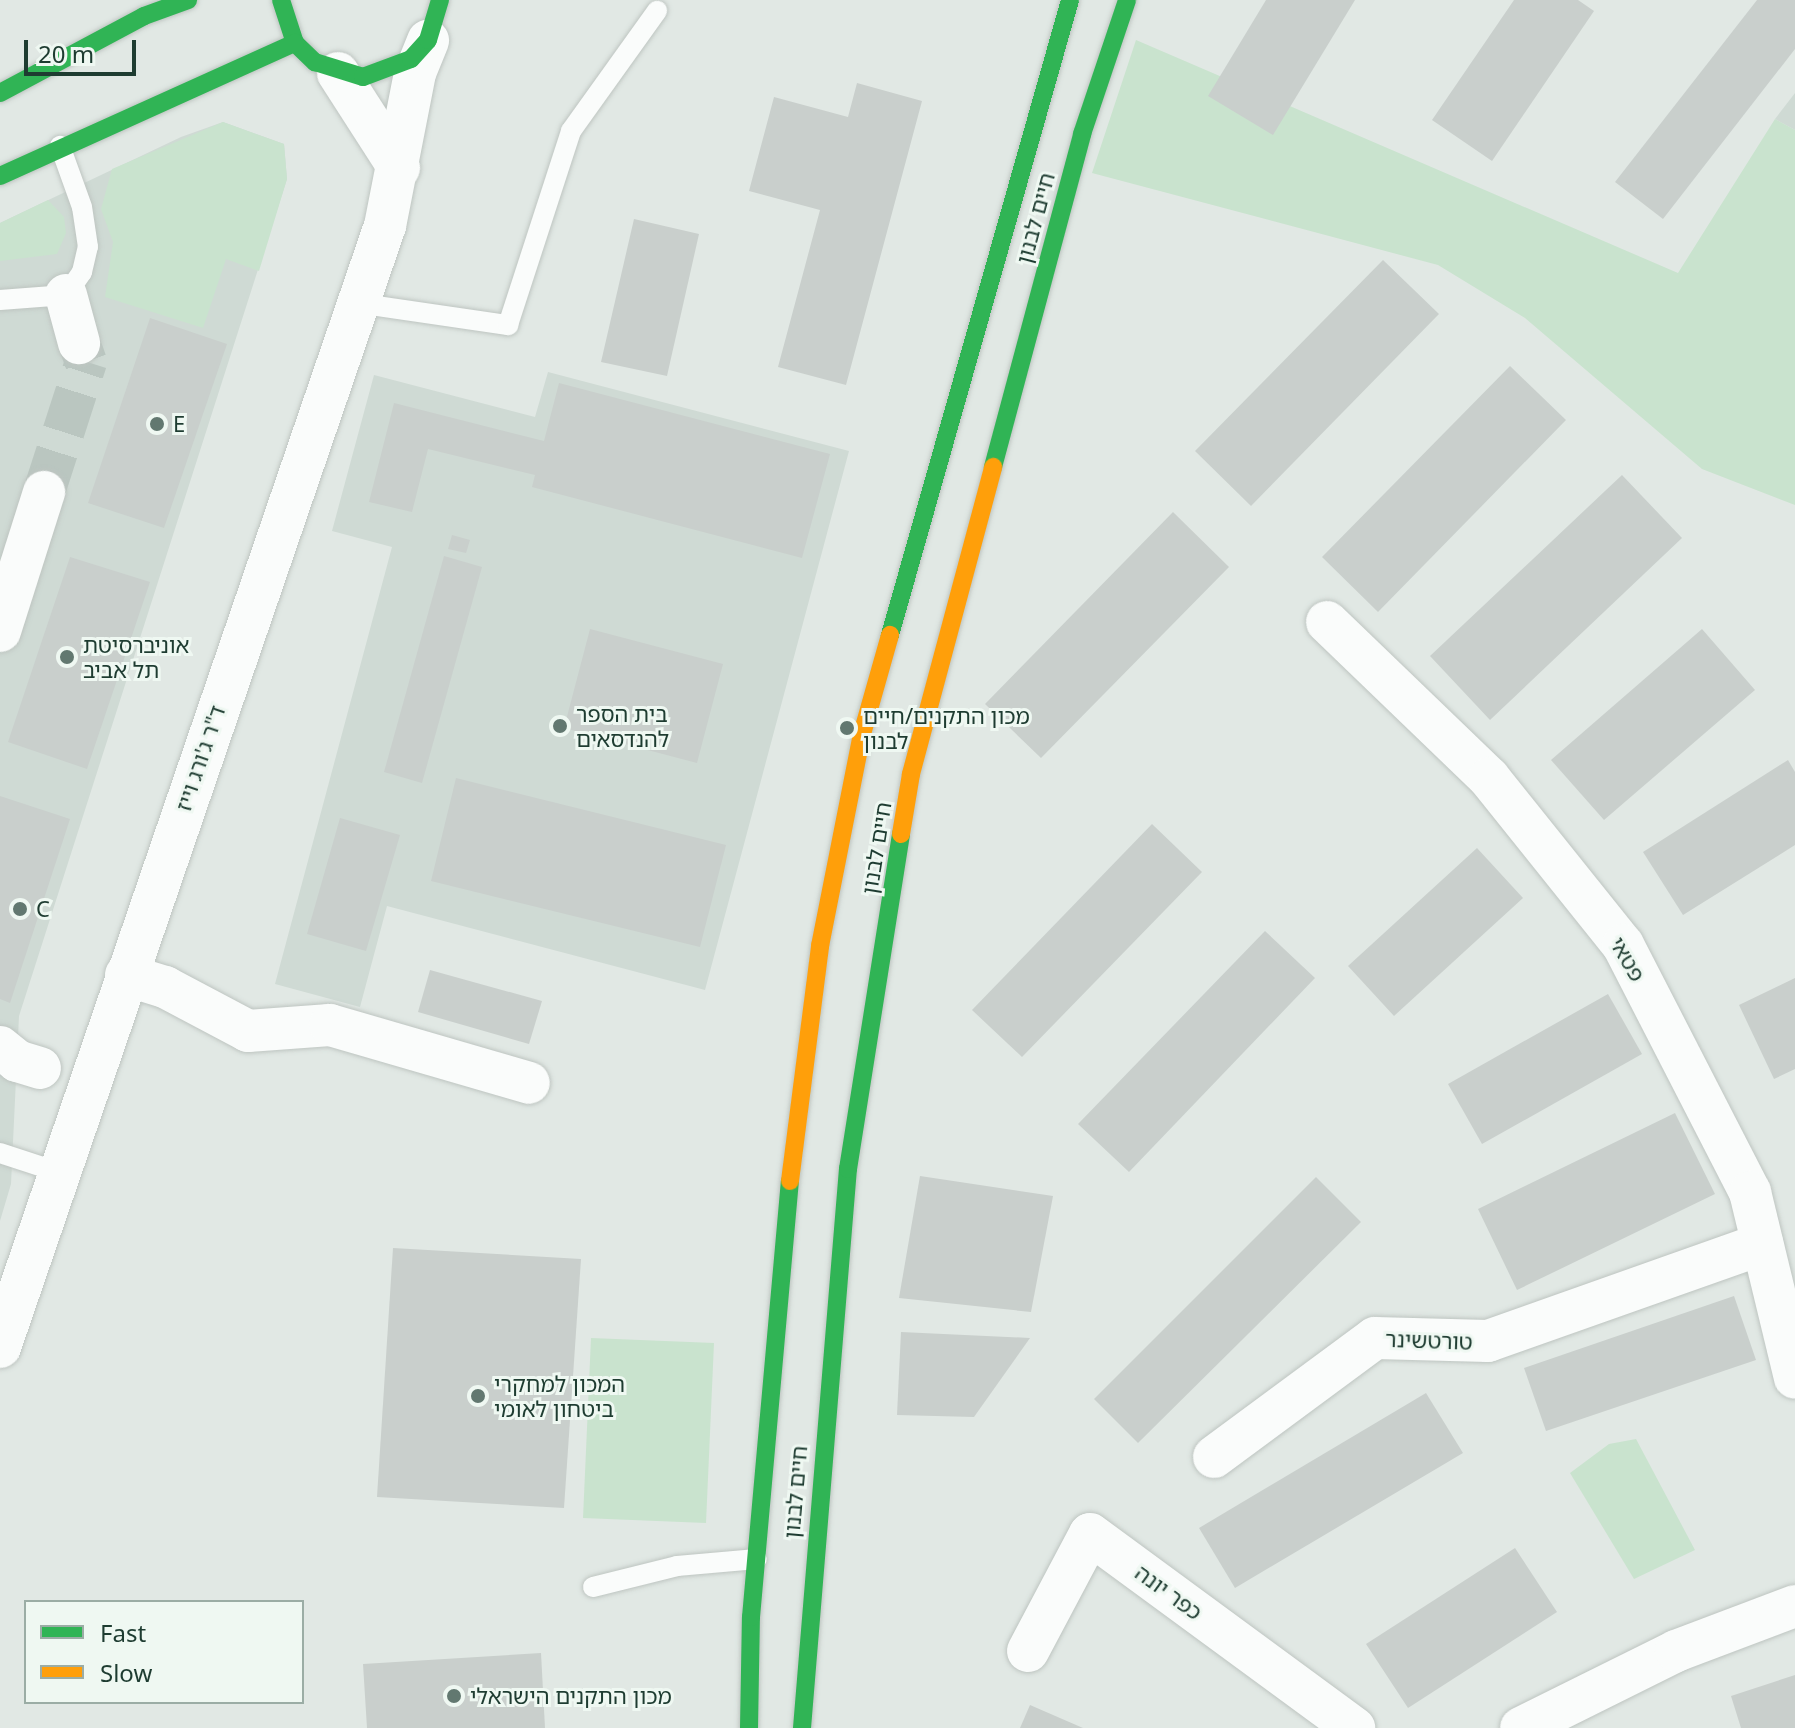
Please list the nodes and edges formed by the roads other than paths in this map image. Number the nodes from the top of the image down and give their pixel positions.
1 (188, 0) edge
2 (281, 0) edge
3 (440, 0) edge
4 (1127, 0) edge
5 (1065, 6) edge
6 (657, 11) dead end
7 (428, 40) junction
8 (295, 43) junction
9 (338, 73) junction
10 (0, 93) edge
11 (60, 146) junction
12 (399, 168) junction
13 (0, 176) edge
14 (66, 295) junction
15 (0, 300) edge
16 (357, 303) junction
17 (79, 343) tunnel mouth
18 (44, 492) tunnel mouth
19 (1327, 622) dead end
20 (0, 631) edge
21 (126, 975) junction
22 (0, 1047) edge
23 (40, 1068) dead end
24 (529, 1083) dead end
25 (0, 1153) edge
26 (58, 1172) junction
27 (1762, 1244) junction
28 (0, 1347) edge
29 (1795, 1378) edge
30 (1214, 1457) dead end
31 (757, 1559) junction
32 (593, 1587) dead end
33 (1795, 1606) edge
34 (1028, 1651) dead end
35 (749, 1728) edge
36 (802, 1728) edge
37 (1354, 1728) edge
38 (1521, 1728) edge

1 - 10 main road
2 - 8 main road
3 - 7 main road
4 - 36 main road, חיים לבנון
5 - 31 main road, חיים לבנון
6 - 16 lane
7 - 9 main road
7 - 12 street, ד"ר ג'ורג וייז
8 - 9 main road
8 - 11 main road
9 - 12 street
11 - 13 main road
11 - 14 lane
12 - 16 street, ד"ר ג'ורג וייז
14 - 15 lane
14 - 17 street
16 - 21 street, ד"ר ג'ורג וייז
18 - 20 street
19 - 27 street, פטאי
21 - 24 street
21 - 26 street, ד"ר ג'ורג וייז
22 - 23 street
25 - 26 lane
26 - 28 street, ד"ר ג'ורג וייז
27 - 29 street, פטאי
27 - 30 street, טורטשינר
31 - 32 lane
31 - 35 main road, חיים לבנון
33 - 38 street
34 - 37 street, כפר יונה

